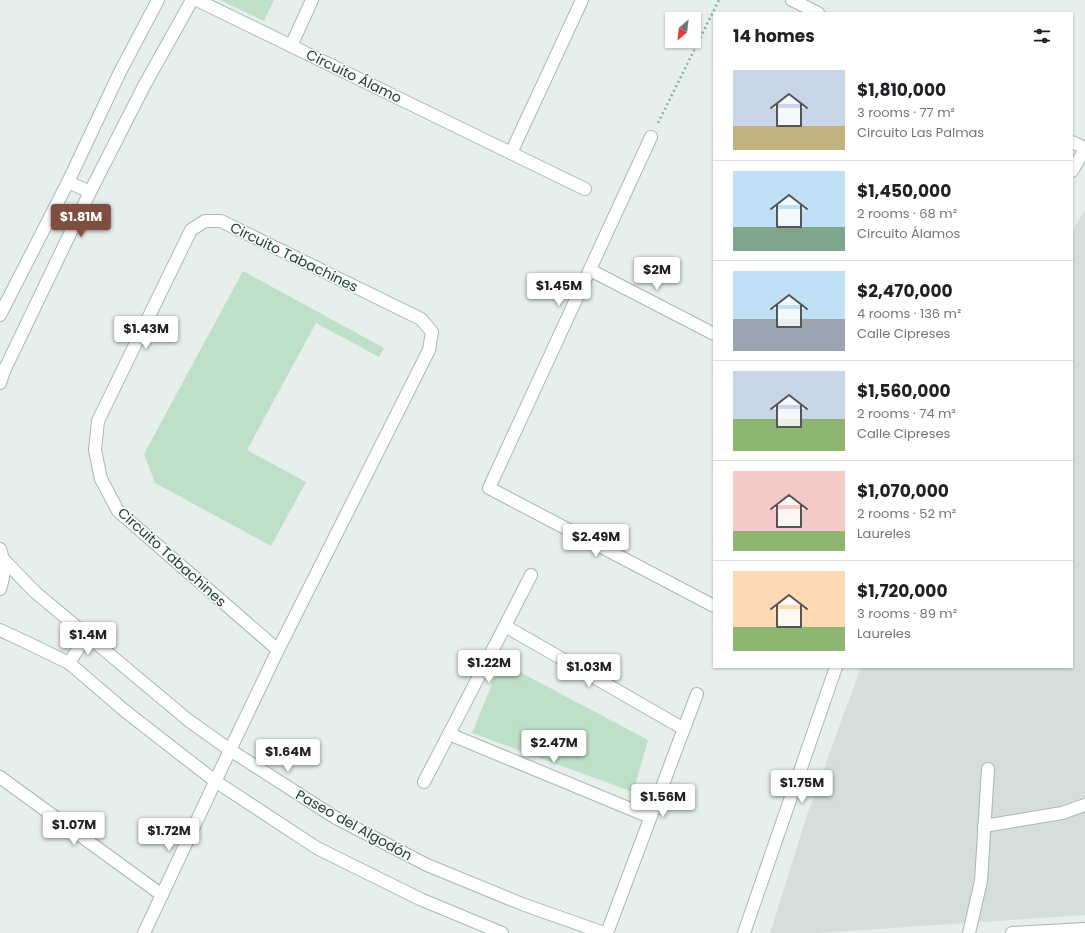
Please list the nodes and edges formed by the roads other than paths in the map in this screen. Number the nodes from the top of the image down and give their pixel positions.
1 (158, 0) edge
2 (192, 0) edge
3 (197, 0) edge
4 (312, 0) edge
5 (582, 0) edge
6 (792, 0) edge
7 (816, 12) edge
8 (291, 46) junction
9 (651, 137) road end
10 (1073, 143) edge
11 (1085, 149) edge
12 (511, 152) junction
13 (1073, 169) edge
14 (68, 182) junction
15 (585, 189) dead end
16 (90, 192) junction
17 (590, 270) junction
18 (0, 315) edge
19 (713, 333) edge
20 (2, 370) edge
21 (0, 383) edge
22 (2, 555) edge
23 (531, 575) dead end
24 (0, 589) edge
25 (713, 605) edge
26 (505, 626) junction
27 (0, 630) edge
28 (87, 635) junction
29 (278, 650) junction
30 (69, 663) junction
31 (834, 668) edge
32 (697, 694) dead end
33 (684, 729) junction
34 (449, 734) junction
35 (230, 750) junction
36 (988, 769) dead end
37 (0, 777) edge
38 (215, 781) junction
39 (424, 782) dead end
40 (1085, 805) edge
41 (650, 817) junction
42 (984, 826) junction
43 (162, 895) junction
44 (1085, 929) edge
45 (144, 933) edge
46 (502, 933) edge
47 (605, 933) edge
48 (744, 933) edge
49 (969, 933) edge
50 (1012, 933) edge

1 - 14 street
2 - 16 street
3 - 8 street, Circuito Álamo
4 - 8 street
5 - 12 street
6 - 7 street
8 - 12 street, Circuito Álamo
9 - 17 street
10 - 11 street
11 - 13 street
12 - 15 street, Circuito Álamo
14 - 16 street
14 - 18 street
16 - 20 street
17 - 19 street
17 - 25 street
20 - 21 street
22 - 24 street
22 - 28 street, Paseo del Algodón
23 - 26 street
26 - 33 street
26 - 34 street
27 - 30 street
28 - 30 street
28 - 35 street, Paseo del Algodón
29 - 29 street, Circuito Tabachines
29 - 35 street, Circuito Tabachines
30 - 38 street
31 - 48 street
32 - 33 street
33 - 41 street
34 - 39 street
34 - 41 street
35 - 38 street, Circuito Tabachines
35 - 47 street, Paseo del Algodón
36 - 42 street
37 - 43 street
38 - 43 street, Circuito Tabachines
38 - 46 street
40 - 42 street
41 - 47 street
42 - 49 street
43 - 45 street, Circuito Tabachines
44 - 50 street

